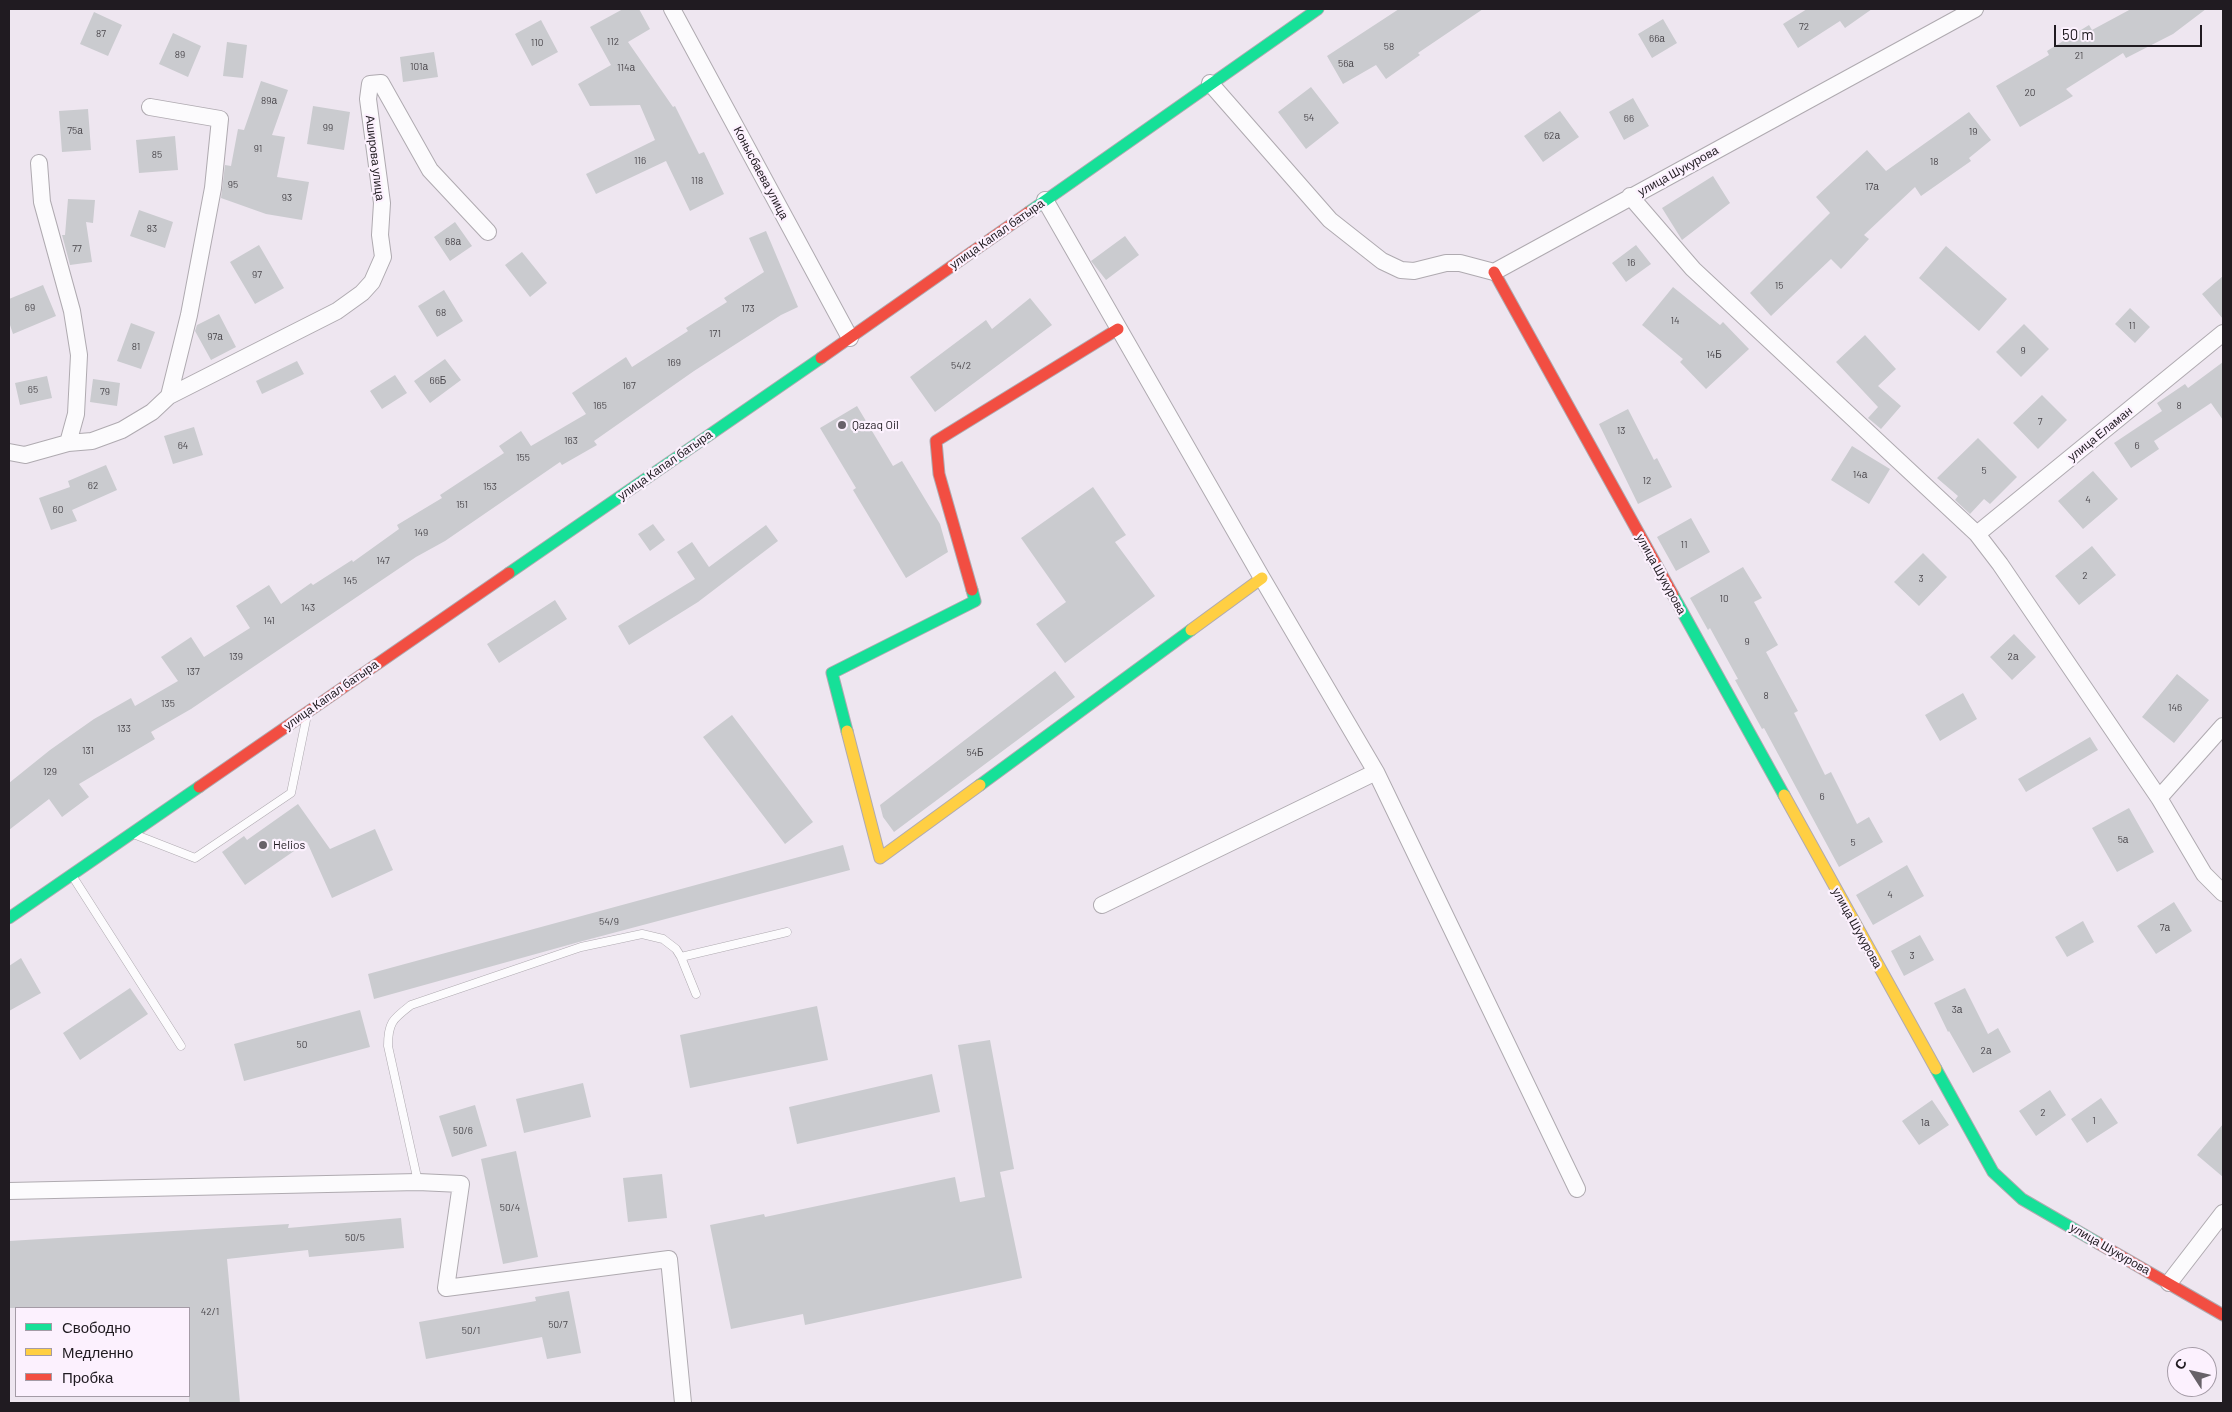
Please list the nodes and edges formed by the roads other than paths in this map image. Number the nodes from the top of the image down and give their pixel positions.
1 (672, 9) edge
2 (1318, 9) edge
3 (1975, 9) edge
4 (1210, 83) junction
5 (150, 107) dead end
6 (39, 163) dead end
7 (1630, 196) junction
8 (1044, 200) junction
9 (488, 232) dead end
10 (1494, 272) junction
11 (1118, 328) junction
12 (2223, 333) edge
13 (850, 338) junction
14 (169, 396) junction
15 (68, 443) junction
16 (9, 452) edge
17 (1977, 534) junction
18 (1262, 578) junction
19 (307, 712) junction
20 (2223, 726) edge
21 (1376, 772) junction
22 (2159, 798) junction
23 (132, 833) junction
24 (72, 875) junction
25 (2223, 893) edge
26 (1102, 905) dead end
27 (9, 918) edge
28 (787, 932) dead end
29 (681, 958) junction
30 (696, 994) dead end
31 (181, 1046) dead end
32 (418, 1182) junction
33 (1577, 1189) dead end
34 (9, 1191) edge
35 (2223, 1213) edge
36 (2169, 1283) junction
37 (2223, 1315) edge
38 (683, 1403) edge

1 - 13 street, Конысбаева улица
2 - 4 street, улица Капал батыра
3 - 7 street, улица Шукурова
4 - 8 street, улица Капал батыра
4 - 10 street
5 - 14 street
6 - 15 street
7 - 10 street, улица Шукурова
7 - 17 street
8 - 11 street
8 - 13 street, улица Капал батыра
9 - 14 street, Аширова улица
10 - 36 street, улица Шукурова
11 - 18 street
11 - 18 street
12 - 17 street, улица Еламан
13 - 19 street, улица Капал батыра
14 - 15 street
15 - 16 street
17 - 22 street
18 - 21 street
19 - 23 street, улица Капал батыра
19 - 23 lane
20 - 22 street
21 - 26 street
21 - 33 street
22 - 25 street
23 - 24 street, улица Капал батыра
24 - 27 street, улица Капал батыра
24 - 31 lane
28 - 29 lane
29 - 30 lane
29 - 32 lane
32 - 34 street
32 - 38 street
35 - 36 street
36 - 37 street, улица Шукурова

